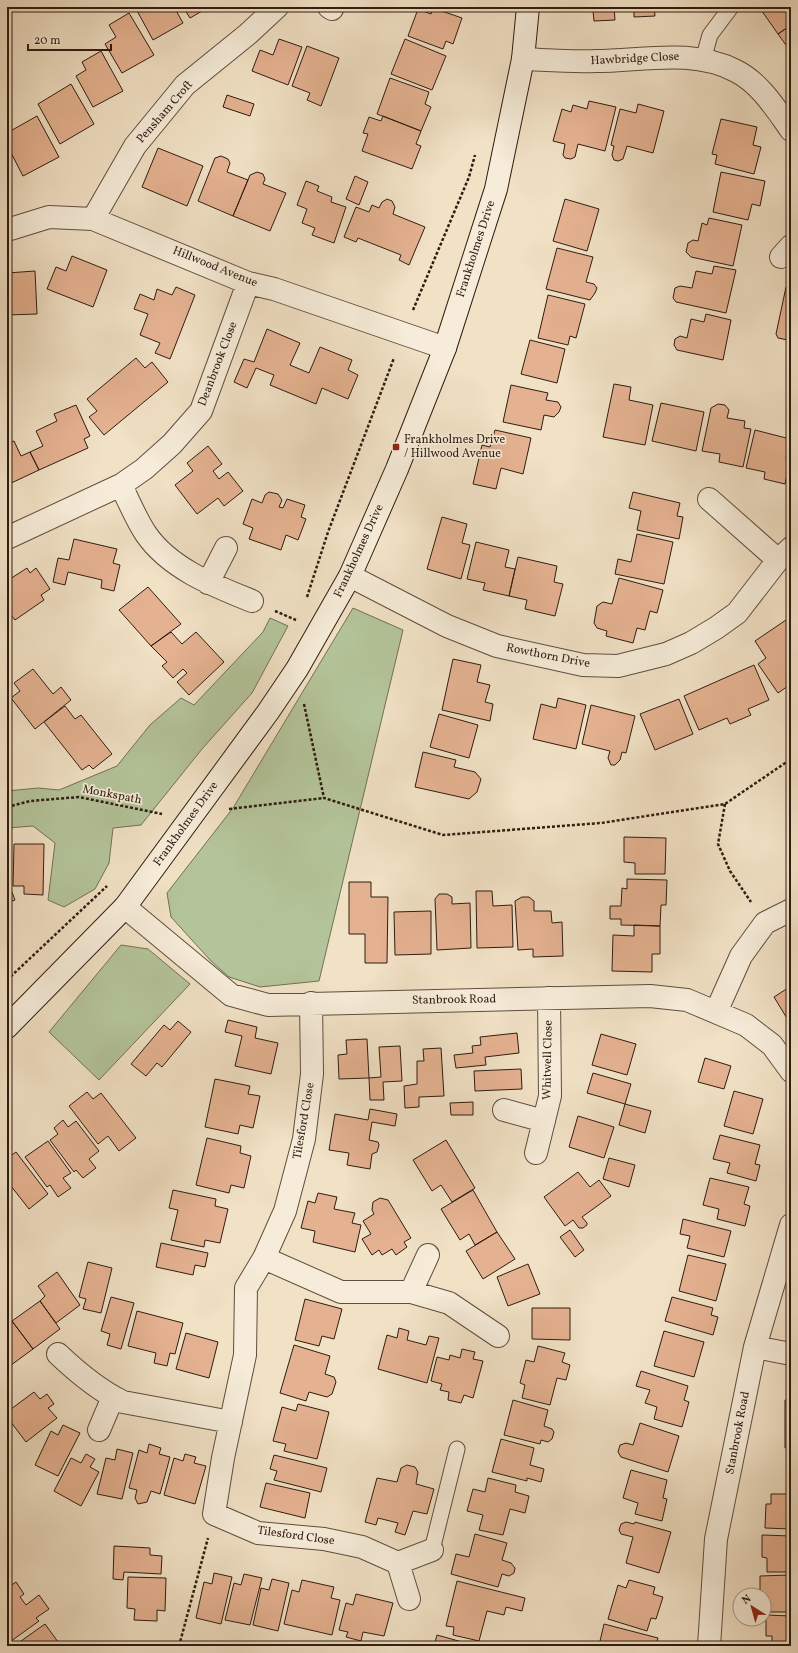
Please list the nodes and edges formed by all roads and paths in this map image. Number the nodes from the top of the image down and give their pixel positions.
1 (277, 7) edge
2 (528, 7) edge
3 (731, 7) edge
4 (523, 59) junction
5 (703, 60) junction
6 (791, 130) edge
7 (477, 149) dead end
8 (93, 219) junction
9 (7, 230) edge
10 (248, 283) junction
11 (403, 333) junction
12 (445, 348) junction
13 (121, 485) junction
14 (709, 499) dead end
15 (7, 538) edge
16 (226, 548) dead end
17 (784, 554) edge
18 (350, 576) junction
19 (208, 583) junction
20 (306, 599) dead end
21 (252, 601) joint
22 (319, 629) junction
23 (296, 669) junction
24 (791, 759) edge
25 (324, 798) junction
26 (725, 804) junction
27 (7, 807) edge
28 (225, 810) dead end
29 (189, 820) junction
30 (112, 882) dead end
31 (125, 907) junction
32 (791, 910) edge
33 (765, 923) junction
34 (7, 980) edge
35 (549, 998) junction
36 (311, 1003) junction
37 (716, 1012) junction
38 (7, 1027) edge
39 (791, 1072) edge
40 (504, 1110) dead end
41 (544, 1121) junction
42 (536, 1153) dead end
43 (791, 1225) edge
44 (428, 1255) dead end
45 (264, 1258) junction
46 (411, 1292) junction
47 (498, 1336) dead end
48 (755, 1347) junction
49 (58, 1354) dead end
50 (791, 1354) edge
51 (112, 1397) junction
52 (230, 1422) junction
53 (99, 1430) dead end
54 (457, 1449) dead end
55 (214, 1514) junction
56 (432, 1550) joint
57 (398, 1563) junction
58 (409, 1599) dead end
59 (179, 1646) edge
60 (708, 1646) edge

1 - 8 street, Pensham Croft
2 - 4 street, Frankholmes Drive
3 - 5 lane
4 - 5 street, Hawbridge Close
4 - 12 street, Frankholmes Drive
5 - 6 street, Hawbridge Close
7 - 11 path
8 - 9 street, Hillwood Avenue
8 - 10 street, Hillwood Avenue
10 - 11 street, Hillwood Avenue
10 - 13 street, Deanbrook Close
11 - 12 street, Hillwood Avenue
11 - 20 path
12 - 18 street, Frankholmes Drive
13 - 15 street, Deanbrook Close
13 - 19 street
14 - 17 street
16 - 19 street
17 - 18 street, Rowthorn Drive
18 - 22 street, Frankholmes Drive
19 - 21 street
21 - 22 path
22 - 23 street, Frankholmes Drive
23 - 25 path
23 - 29 street, Frankholmes Drive
24 - 26 path
25 - 26 path
25 - 28 path
26 - 33 path
27 - 29 path, Monkspath
29 - 31 street, Frankholmes Drive
30 - 34 path
31 - 36 street, Stanbrook Road
31 - 38 street, Frankholmes Drive
32 - 33 street
33 - 37 street
35 - 36 street, Stanbrook Road
35 - 37 street, Stanbrook Road
35 - 41 street, Whitwell Close
36 - 45 street, Tilesford Close
37 - 39 street, Stanbrook Road
40 - 41 street
41 - 42 street, Whitwell Close
43 - 48 street, Stanbrook Road
44 - 46 street
45 - 46 street
45 - 52 street, Tilesford Close
46 - 47 street
48 - 50 street
48 - 60 street, Stanbrook Road
49 - 51 street
51 - 52 street
51 - 53 street
52 - 55 street, Tilesford Close
54 - 56 lane
55 - 57 street, Tilesford Close
55 - 59 path
56 - 57 street
57 - 58 street

